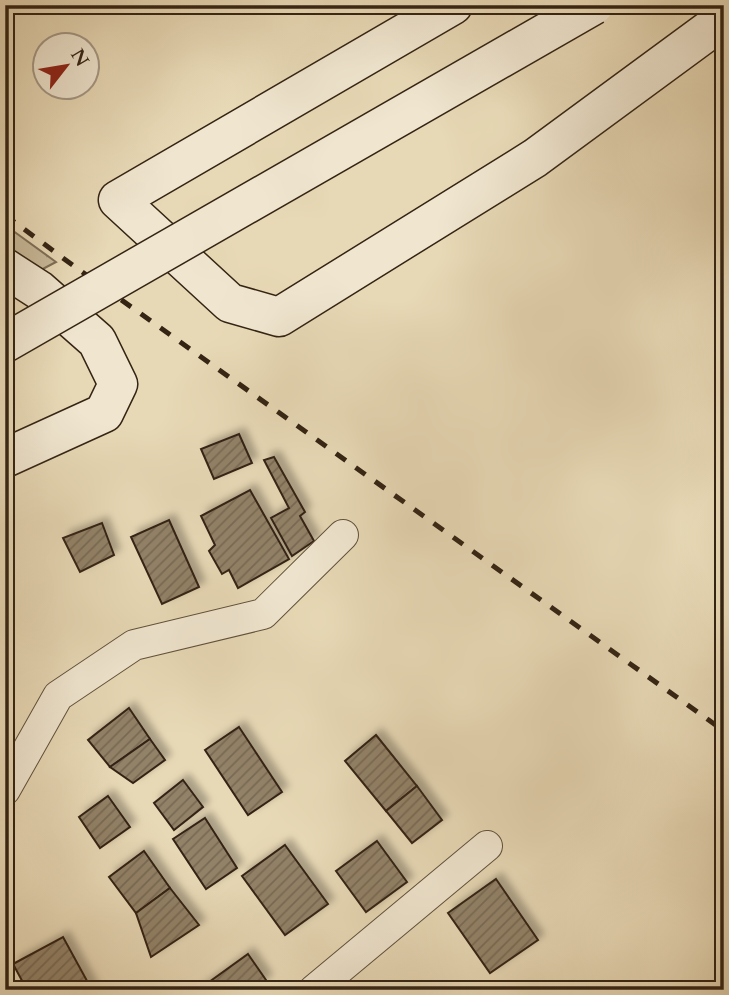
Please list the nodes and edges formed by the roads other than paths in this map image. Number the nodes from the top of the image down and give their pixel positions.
1 (453, 5) edge
2 (594, 5) edge
3 (724, 19) edge
4 (5, 268) edge
5 (5, 343) edge
6 (5, 458) edge
7 (343, 535) dead end
8 (5, 790) edge
9 (487, 846) dead end
10 (314, 990) edge

1 - 3 street
2 - 5 street, bridge
4 - 6 street
7 - 8 street
9 - 10 street

